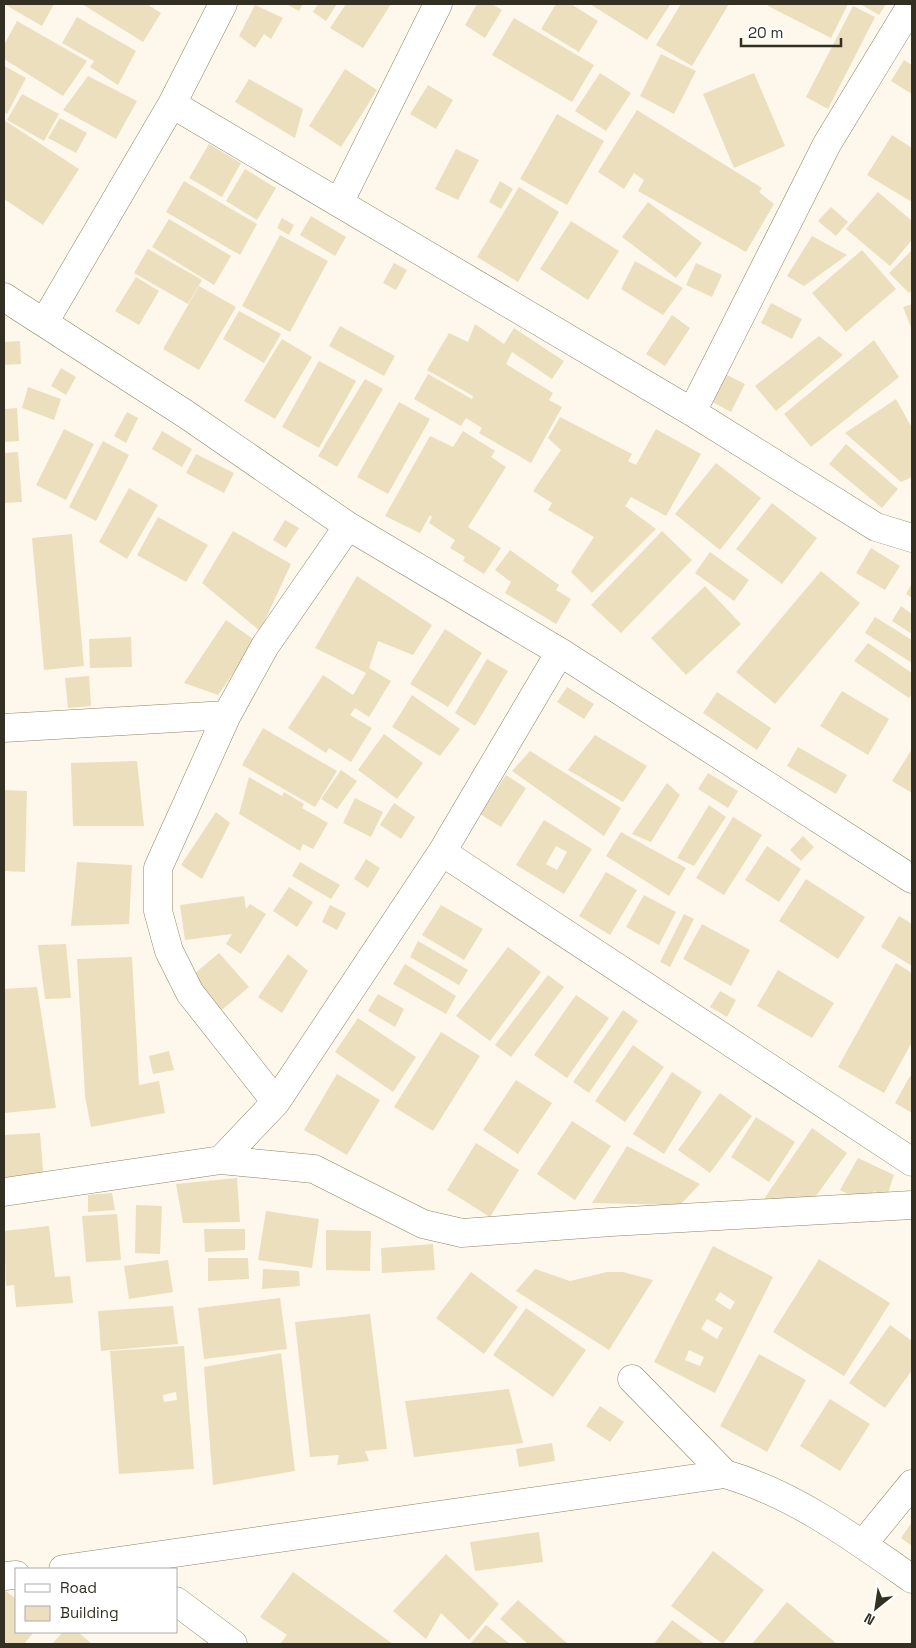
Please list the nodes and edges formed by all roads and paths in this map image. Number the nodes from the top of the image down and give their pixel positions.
1 (223, 4) edge
2 (438, 4) edge
3 (912, 4) edge
4 (172, 104) junction
5 (340, 202) junction
6 (7, 304) edge
7 (45, 321) junction
8 (692, 412) junction
9 (348, 526) junction
10 (912, 538) edge
11 (560, 652) junction
12 (227, 715) junction
13 (4, 728) edge
14 (442, 852) junction
15 (912, 879) edge
16 (276, 1102) junction
17 (221, 1160) junction
18 (912, 1162) edge
19 (4, 1192) edge
20 (912, 1205) edge
21 (632, 1379) dead end
22 (725, 1474) junction
23 (912, 1484) edge
24 (863, 1544) junction
25 (130, 1566) edge
26 (85, 1568) edge
27 (912, 1579) edge
28 (178, 1603) edge
29 (233, 1644) edge

1 - 4 street
2 - 5 street
3 - 8 street
4 - 5 street
4 - 7 street
5 - 8 street
6 - 7 street
7 - 9 street
8 - 10 street
9 - 11 street
9 - 12 street
11 - 14 street
11 - 15 street
12 - 13 street
12 - 16 street
14 - 16 street
14 - 18 street
16 - 17 street
17 - 19 street
17 - 20 street
21 - 22 street
22 - 24 street
22 - 25 street
23 - 24 street
24 - 27 street
25 - 26 street
28 - 29 street

